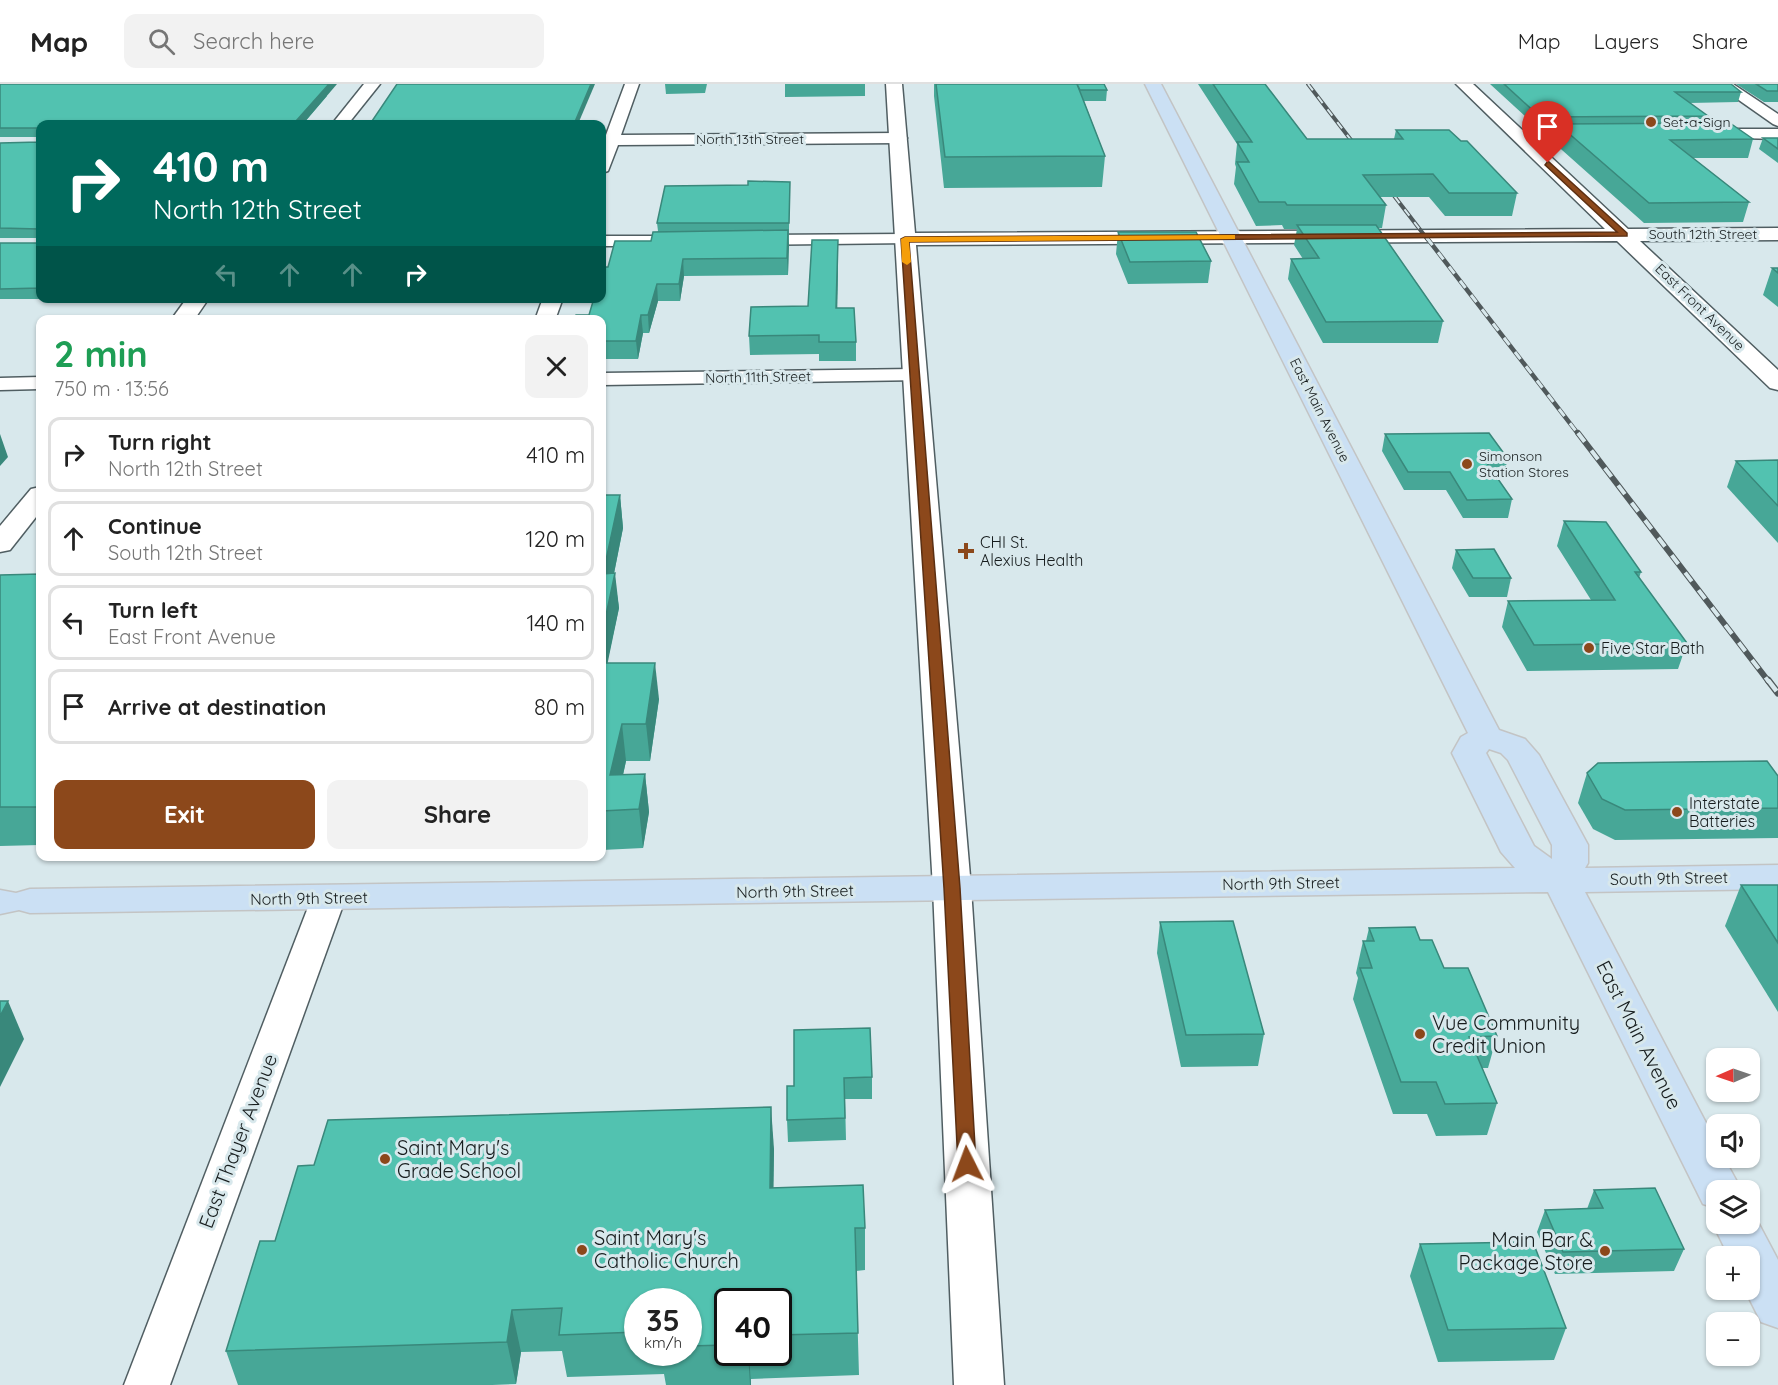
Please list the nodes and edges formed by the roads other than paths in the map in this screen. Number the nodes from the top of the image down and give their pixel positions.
1 (372, 84) edge
2 (632, 84) edge
3 (894, 84) edge
4 (1153, 84) edge
5 (1464, 84) edge
6 (1723, 84) edge
7 (343, 120) edge
8 (1778, 121) edge
9 (1687, 134) edge
10 (1778, 134) edge
11 (1518, 135) junction
12 (1608, 135) edge
13 (899, 138) junction
14 (607, 140) edge
15 (1778, 234) edge
16 (1624, 235) junction
17 (1232, 237) junction
18 (905, 239) junction
19 (731, 240) edge
20 (606, 241) edge
21 (708, 241) edge
22 (195, 303) edge
23 (186, 315) edge
24 (1770, 368) edge
25 (914, 375) junction
26 (606, 379) edge
27 (36, 383) edge
28 (1778, 383) edge
29 (0, 384) edge
30 (36, 500) edge
31 (0, 544) edge
32 (1486, 737) junction
33 (1778, 877) edge
34 (1560, 879) junction
35 (952, 888) junction
36 (329, 897) junction
37 (12, 902) edge
38 (1713, 1180) edge
39 (1741, 1234) edge
40 (1778, 1307) edge
41 (147, 1385) edge
42 (979, 1385) edge

1 - 7 street
2 - 14 street
3 - 13 street
4 - 17 main road, East Main Avenue
5 - 11 street, East Front Avenue
6 - 8 street
9 - 10 street
11 - 12 street
11 - 16 street, East Front Avenue
13 - 14 street, North 13th Street
13 - 18 street
15 - 16 street, South 12th Street
16 - 17 street, South 12th Street
16 - 24 street, East Front Avenue
17 - 18 street, South 12th Street
17 - 32 main road, East Main Avenue
18 - 19 street
18 - 25 street
20 - 21 street
22 - 23 street
24 - 28 street, East Front Avenue
25 - 26 street, North 11th Street
25 - 35 street
27 - 29 street
30 - 31 street
32 - 34 main road
32 - 34 main road
33 - 34 main road, South 9th Street
34 - 35 main road, North 9th Street
34 - 38 main road, East Main Avenue
35 - 36 main road, North 9th Street
35 - 42 street
36 - 37 main road, North 9th Street
36 - 41 street, East Thayer Avenue
39 - 40 main road

